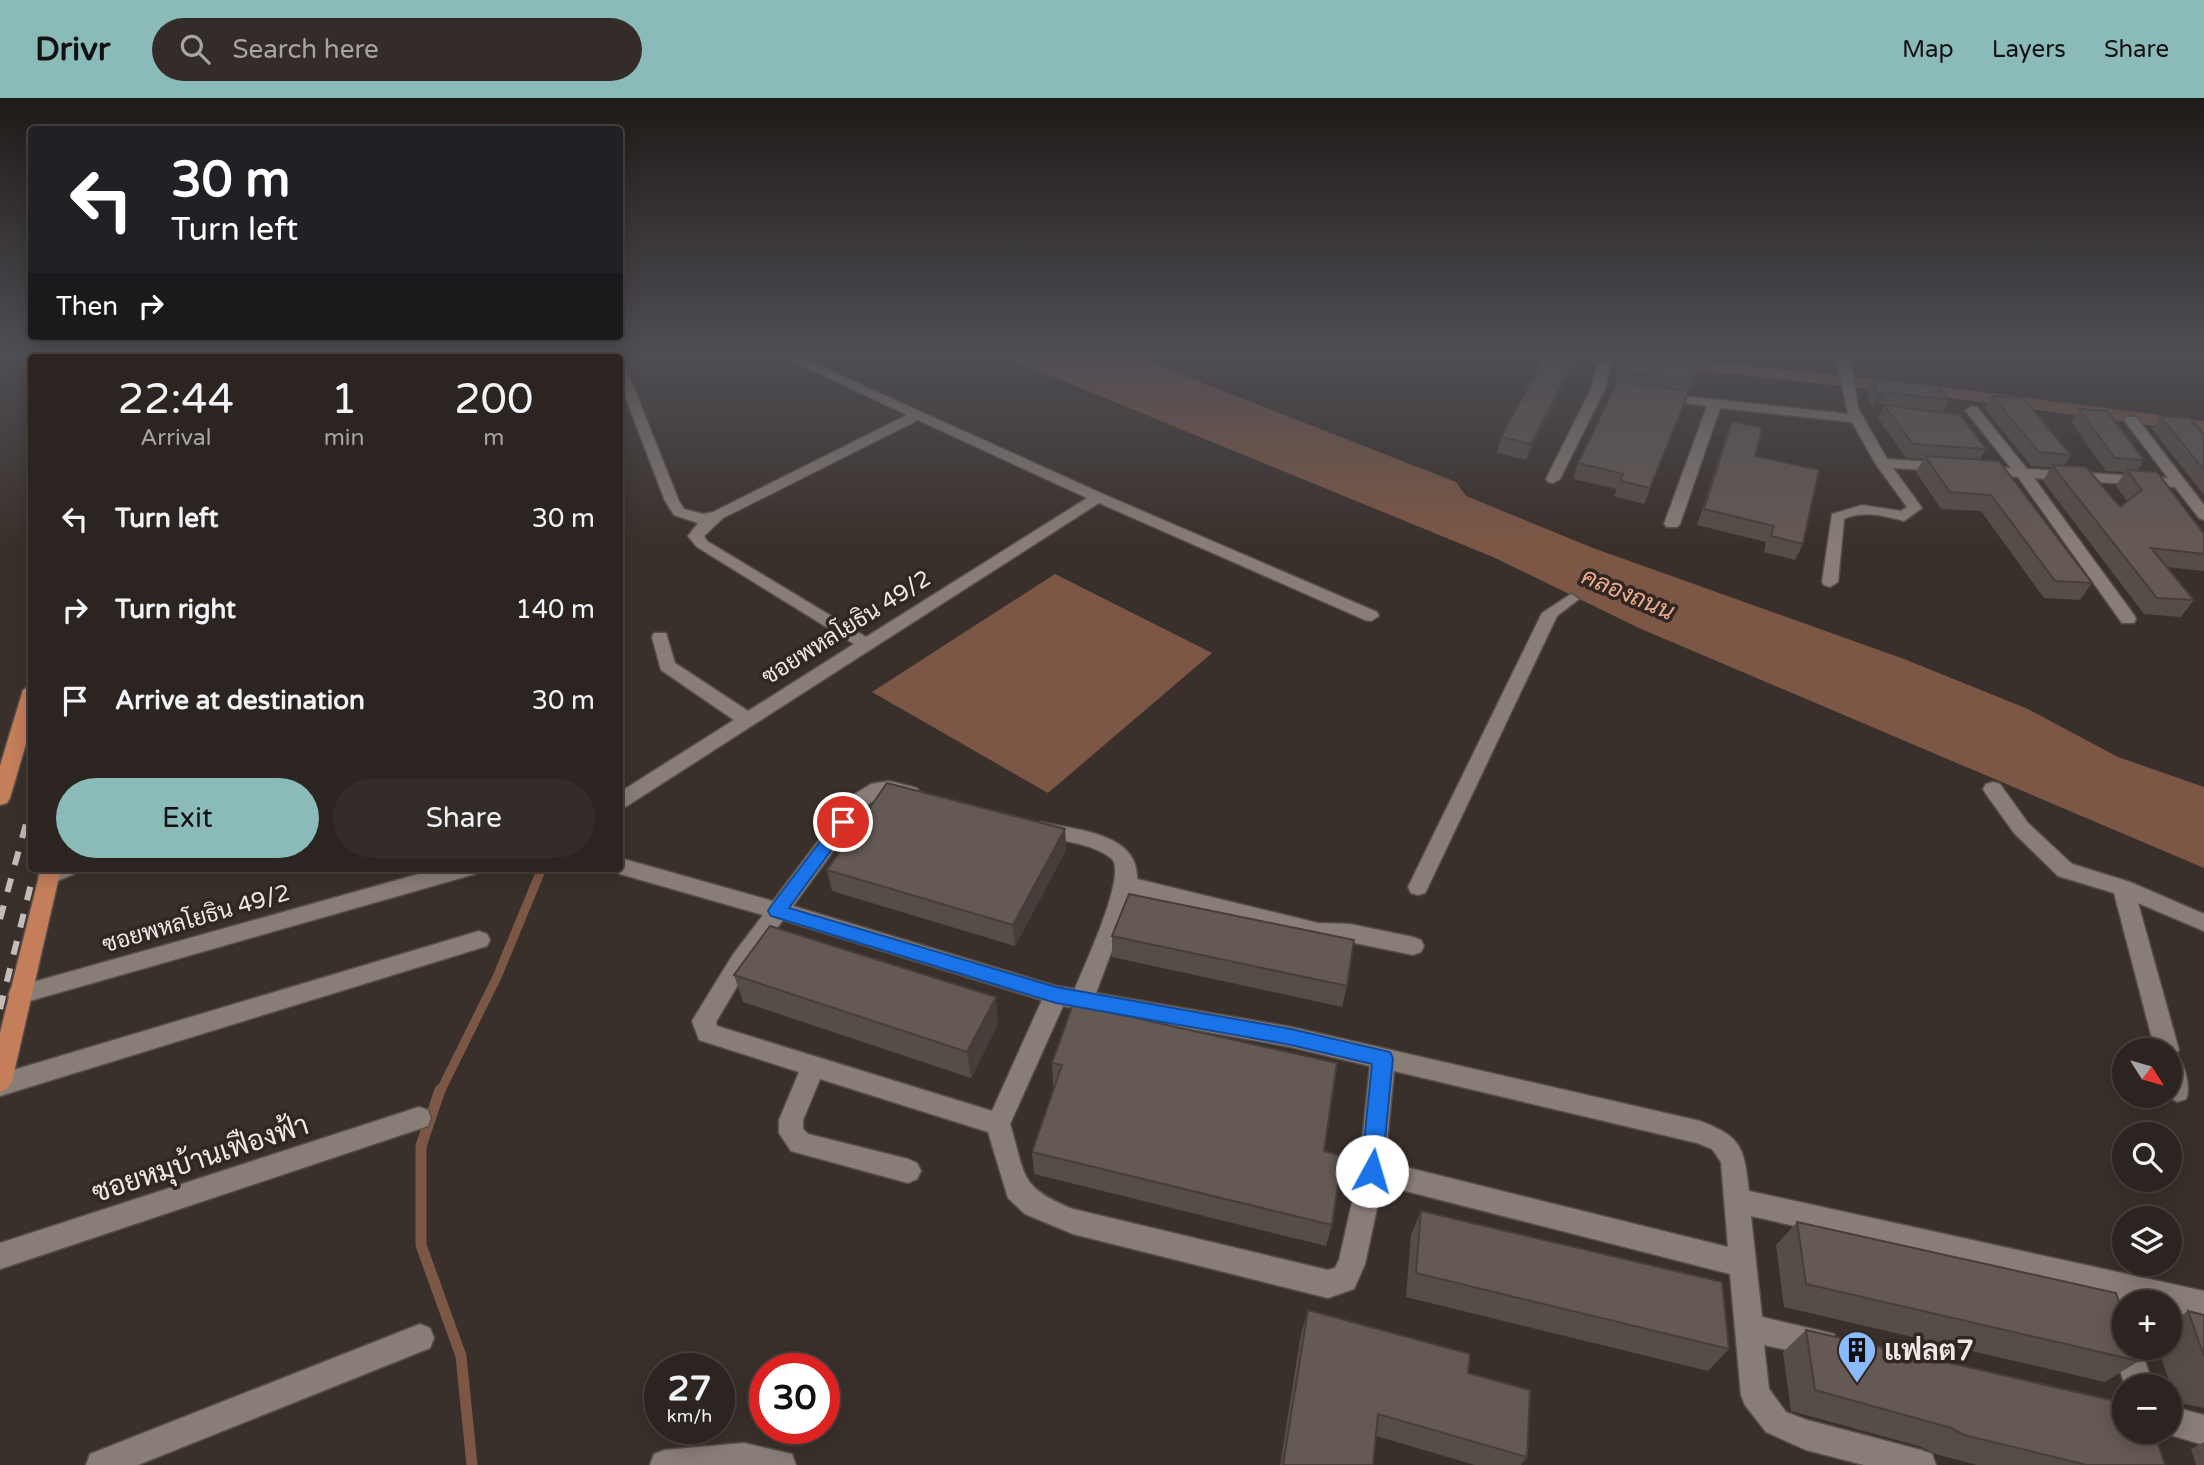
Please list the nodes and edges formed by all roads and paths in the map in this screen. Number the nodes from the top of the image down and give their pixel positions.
1 (640, 418) edge
2 (912, 418) edge
3 (924, 418) edge
4 (1588, 418) edge
5 (1710, 418) edge
6 (1847, 418) edge
7 (1978, 418) edge
8 (1858, 419) joint
9 (2131, 420) dead end
10 (1958, 422) edge
11 (1985, 426) junction
12 (1882, 463) junction
13 (2022, 472) junction
14 (1553, 479) dead end
15 (2179, 483) junction
16 (1098, 497) junction
17 (718, 515) junction
18 (2204, 515) edge
19 (1672, 524) dead end
20 (1830, 582) dead end
21 (1571, 600) dead end
22 (1371, 616) dead end
23 (2128, 619) dead end
24 (660, 638) dead end
25 (868, 645) junction
26 (28, 704) edge
27 (748, 720) junction
28 (1993, 789) dead end
29 (0, 798) edge
30 (623, 798) edge
31 (931, 799) edge
32 (1025, 825) edge
33 (623, 867) edge
34 (55, 872) edge
35 (454, 872) edge
36 (1126, 884) junction
37 (1418, 887) dead end
38 (2123, 888) junction
39 (777, 911) junction
40 (2204, 923) edge
41 (479, 940) dead end
42 (1413, 946) dead end
43 (19, 995) junction
44 (1056, 995) junction
45 (1082, 1000) junction
46 (2164, 1038) edge
47 (1383, 1058) junction
48 (814, 1066) junction
49 (0, 1083) edge
50 (419, 1118) dead end
51 (998, 1124) junction
52 (908, 1171) dead end
53 (1372, 1171) junction
54 (1739, 1201) junction
55 (0, 1256) edge
56 (1744, 1264) junction
57 (2107, 1283) junction
58 (2112, 1299) edge
59 (2204, 1305) edge
60 (1749, 1328) junction
61 (421, 1338) dead end
62 (1843, 1349) edge
63 (2204, 1430) edge
64 (2182, 1431) edge
65 (101, 1465) edge
66 (665, 1465) edge
67 (781, 1465) edge
68 (1921, 1465) edge

1 - 17 street
2 - 17 street
3 - 16 street
4 - 14 street
5 - 19 street
6 - 8 street
7 - 11 street
8 - 12 street
9 - 15 street
10 - 11 street
11 - 13 street
12 - 13 street
12 - 20 street
13 - 15 street
13 - 23 street
15 - 18 street
16 - 22 street
16 - 25 street, ซอยพหลโยธิน 49/2
17 - 25 street
21 - 37 street
24 - 27 street
25 - 27 street, ซอยพหลโยธิน 49/2
26 - 29 main road
27 - 30 street, ซอยพหลโยธิน 49/2
28 - 38 street
31 - 39 street
32 - 36 street
33 - 39 street
34 - 43 main road
35 - 43 street, ซอยพหลโยธิน 49/2
36 - 42 street
36 - 45 street
38 - 40 street
38 - 46 street
39 - 44 street
39 - 48 street
41 - 49 street
43 - 49 main road
44 - 45 street
44 - 51 street
45 - 47 street
47 - 53 street
47 - 54 street
48 - 51 street
48 - 52 street
50 - 55 street, ซอยหมุบ้านเฟืองฟ้า
51 - 53 street
53 - 56 street
54 - 56 street
54 - 57 street
56 - 60 street
57 - 58 street
57 - 59 street
60 - 62 street
60 - 68 street
61 - 65 street
63 - 64 street
66 - 67 street

